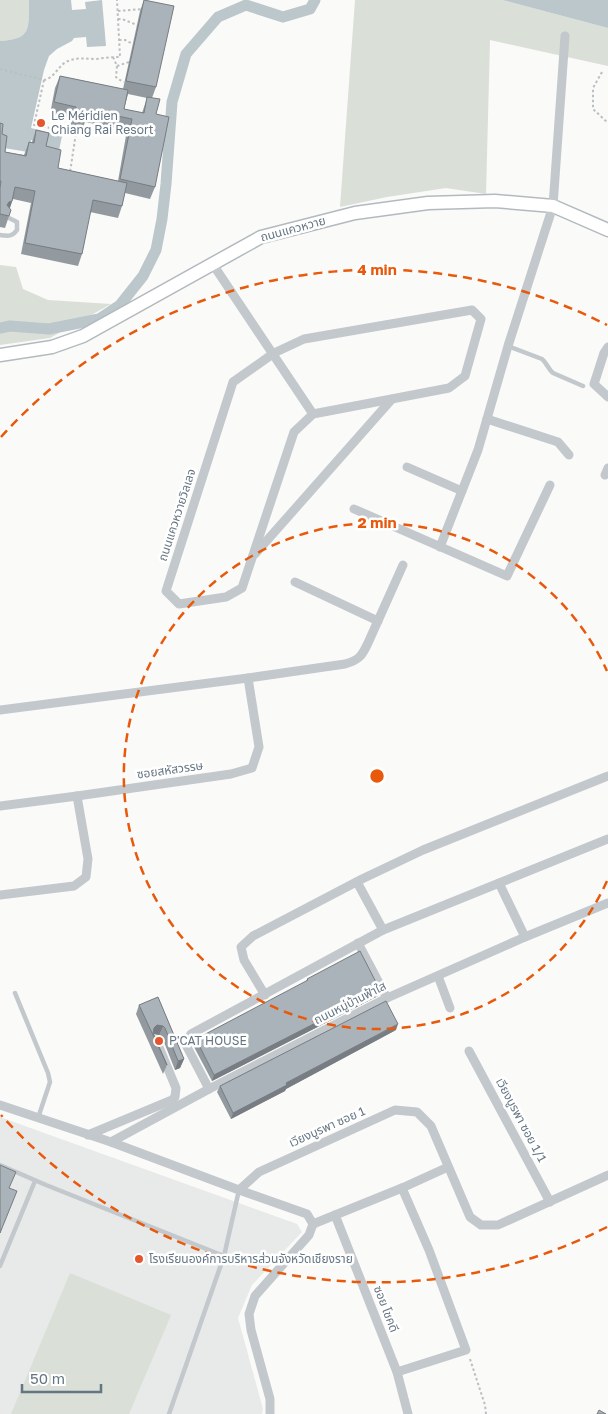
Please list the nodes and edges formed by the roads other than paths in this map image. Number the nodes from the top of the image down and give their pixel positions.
1 (565, 36) dead end
2 (554, 206) junction
3 (7, 218) edge
4 (608, 230) edge
5 (0, 235) edge
6 (212, 263) junction
7 (508, 346) junction
8 (608, 347) edge
9 (274, 354) junction
10 (0, 355) edge
11 (583, 386) dead end
12 (608, 397) edge
13 (392, 399) junction
14 (313, 414) junction
15 (487, 419) junction
16 (569, 455) dead end
17 (407, 467) dead end
18 (550, 485) dead end
19 (462, 491) junction
20 (354, 509) dead end
21 (440, 547) junction
22 (253, 557) junction
23 (403, 565) dead end
24 (295, 582) dead end
25 (378, 621) junction
26 (248, 678) junction
27 (0, 710) edge
28 (608, 776) edge
29 (77, 796) junction
30 (0, 806) edge
31 (608, 839) edge
32 (357, 882) junction
33 (499, 883) junction
34 (0, 895) edge
35 (608, 903) edge
36 (383, 930) junction
37 (525, 937) junction
38 (358, 943) junction
39 (438, 976) junction
40 (15, 993) dead end
41 (265, 995) junction
42 (387, 998) junction
43 (450, 1008) dead end
44 (156, 1040) edge
45 (469, 1051) dead end
46 (209, 1089) junction
47 (0, 1105) edge
48 (38, 1118) junction
49 (88, 1135) junction
50 (111, 1142) junction
51 (0, 1165) edge
52 (448, 1167) junction
53 (608, 1176) edge
54 (35, 1181) junction
55 (402, 1188) junction
56 (238, 1190) junction
57 (550, 1202) junction
58 (335, 1215) junction
59 (313, 1224) junction
60 (224, 1256) junction
61 (0, 1266) edge
62 (397, 1372) junction
63 (169, 1414) edge
64 (270, 1414) edge
65 (408, 1414) edge

1 - 2 street
2 - 4 street, ถนนแควหวาย
2 - 6 street, ถนนแควหวาย
2 - 7 street
3 - 5 lane
6 - 9 street
6 - 10 street, ถนนแควหวาย
7 - 11 lane
7 - 15 street
8 - 12 street
9 - 13 street, ถนนแควหวายวิลเลจ
9 - 14 street
9 - 22 street, ถนนแควหวายวิลเลจ
13 - 14 street, ถนนแควหวายวิลเลจ
13 - 22 street, ถนนแควหวายวิลเลจ
14 - 22 street, ถนนแควหวายวิลเลจ
15 - 16 street
15 - 19 street
17 - 19 street
18 - 21 street
19 - 21 street
20 - 21 street
23 - 25 street
24 - 25 street
25 - 26 street
26 - 27 street
26 - 29 street, ซอยสหัสวรรษ
28 - 32 street
29 - 30 street, ซอยสหัสวรรษ
29 - 34 street
31 - 33 street
32 - 36 street
32 - 41 street
33 - 36 street
33 - 37 street
35 - 37 street, ถนนหมู่บ้านฟ้าใส
36 - 38 street
37 - 39 street, ถนนหมู่บ้านฟ้าใส
38 - 41 street
38 - 42 street
39 - 42 street, ถนนหมู่บ้านฟ้าใส
39 - 43 street
40 - 48 lane
41 - 46 street
42 - 46 street, ถนนหมู่บ้านฟ้าใส
44 - 49 street
45 - 57 street, เวียงบูรพา ซอย 1/1
46 - 50 street, ถนนหมู่บ้านฟ้าใส
47 - 48 street
48 - 49 street
49 - 50 street
50 - 56 street
51 - 54 lane
52 - 55 street
52 - 56 street, เวียงบูรพา ซอย 1
52 - 57 street, เวียงบูรพา ซอย 1
53 - 57 street, เวียงบูรพา ซอย 1
54 - 60 lane
54 - 61 lane
55 - 58 street
55 - 62 street
56 - 59 street
56 - 60 lane
58 - 59 street
58 - 62 street, ซอย โชคดี
59 - 64 street
60 - 63 lane
62 - 65 street, ซอย โชคดี

